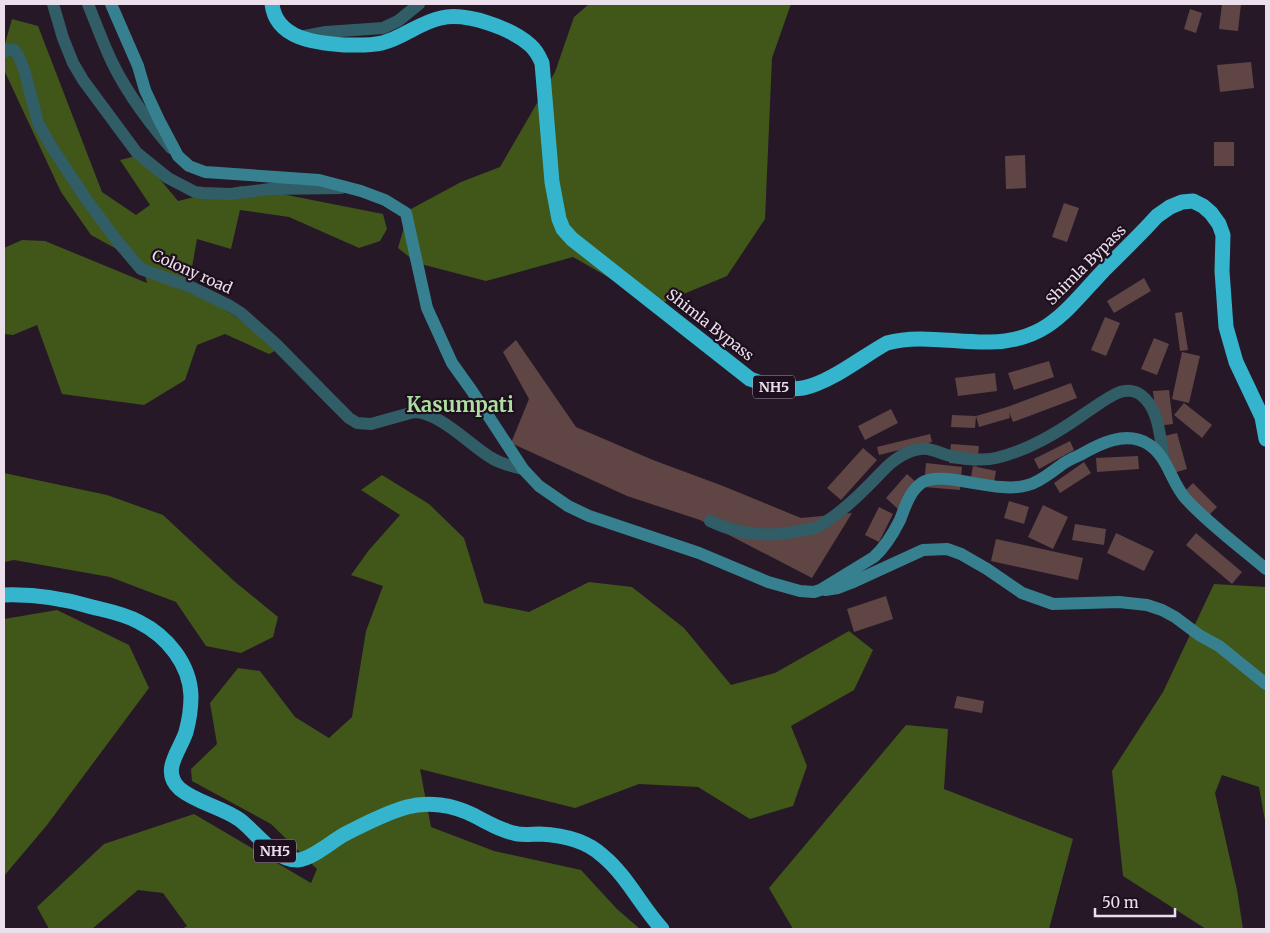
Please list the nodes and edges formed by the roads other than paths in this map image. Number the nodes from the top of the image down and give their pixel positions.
1 (53, 4) edge
2 (88, 4) edge
3 (111, 4) edge
4 (272, 4) edge
5 (419, 4) edge
6 (299, 37) junction
7 (4, 52) edge
8 (178, 156) junction
9 (348, 188) junction
10 (1266, 439) edge
11 (1164, 461) junction
12 (523, 469) junction
13 (710, 521) dead end
14 (1266, 569) edge
15 (820, 590) junction
16 (4, 594) edge
17 (1266, 684) edge
18 (662, 929) edge

1 - 9 street
2 - 8 street
3 - 8 street
4 - 6 highway, Shimla Bypass / NH5
5 - 6 street
6 - 10 highway, Shimla Bypass / NH5
7 - 12 street, Colony road
8 - 9 street
9 - 12 street
11 - 13 street
11 - 14 street
11 - 15 street
12 - 15 street
15 - 17 street
16 - 18 highway, NH5

